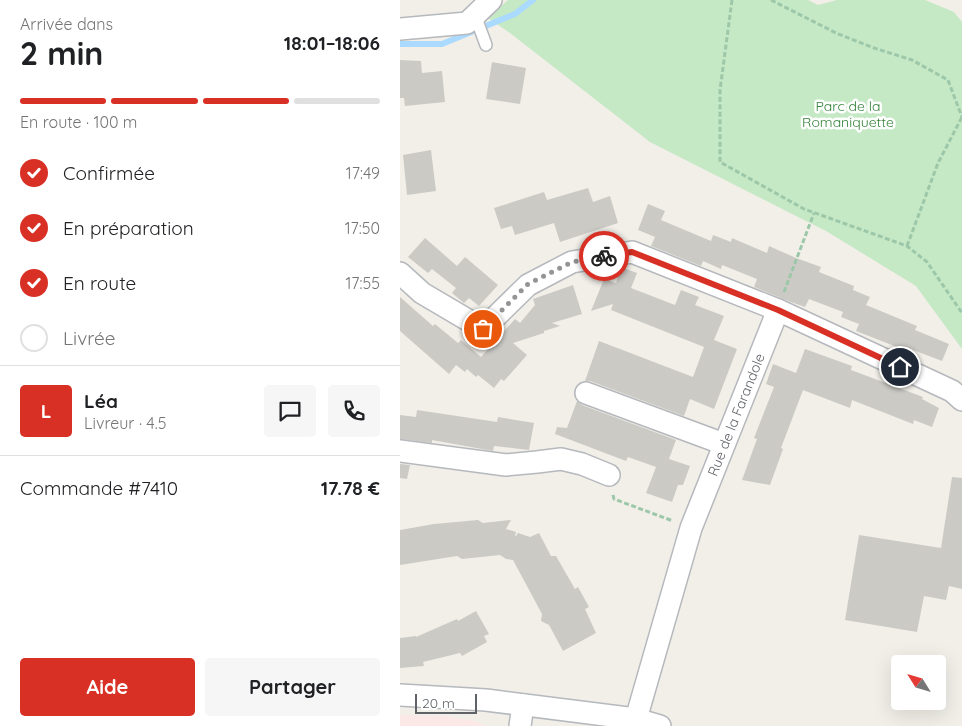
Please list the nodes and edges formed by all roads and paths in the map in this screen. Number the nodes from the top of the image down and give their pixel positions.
1 (491, 0) edge
2 (732, 0) edge
3 (771, 0) edge
4 (475, 15) junction
5 (400, 29) edge
6 (486, 45) dead end
7 (962, 117) edge
8 (814, 213) junction
9 (907, 246) junction
10 (400, 273) edge
11 (778, 310) junction
12 (962, 313) edge
13 (586, 393) dead end
14 (962, 400) edge
15 (724, 444) junction
16 (400, 451) edge
17 (608, 475) joint
18 (692, 528) junction
19 (400, 695) edge
20 (523, 705) junction
21 (635, 722) edge
22 (520, 726) edge
23 (660, 726) edge

1 - 4 street
2 - 8 path
3 - 7 path
4 - 5 street
4 - 6 lane
7 - 9 path
8 - 9 path
8 - 11 path
9 - 12 path
10 - 11 street
11 - 14 street
11 - 15 street, Rue de la Farandole
13 - 15 street
15 - 18 street, Rue de la Farandole
16 - 17 street
17 - 18 path
18 - 21 street, Rue de la Farandole
19 - 20 street
20 - 21 street
20 - 22 street
21 - 23 street

